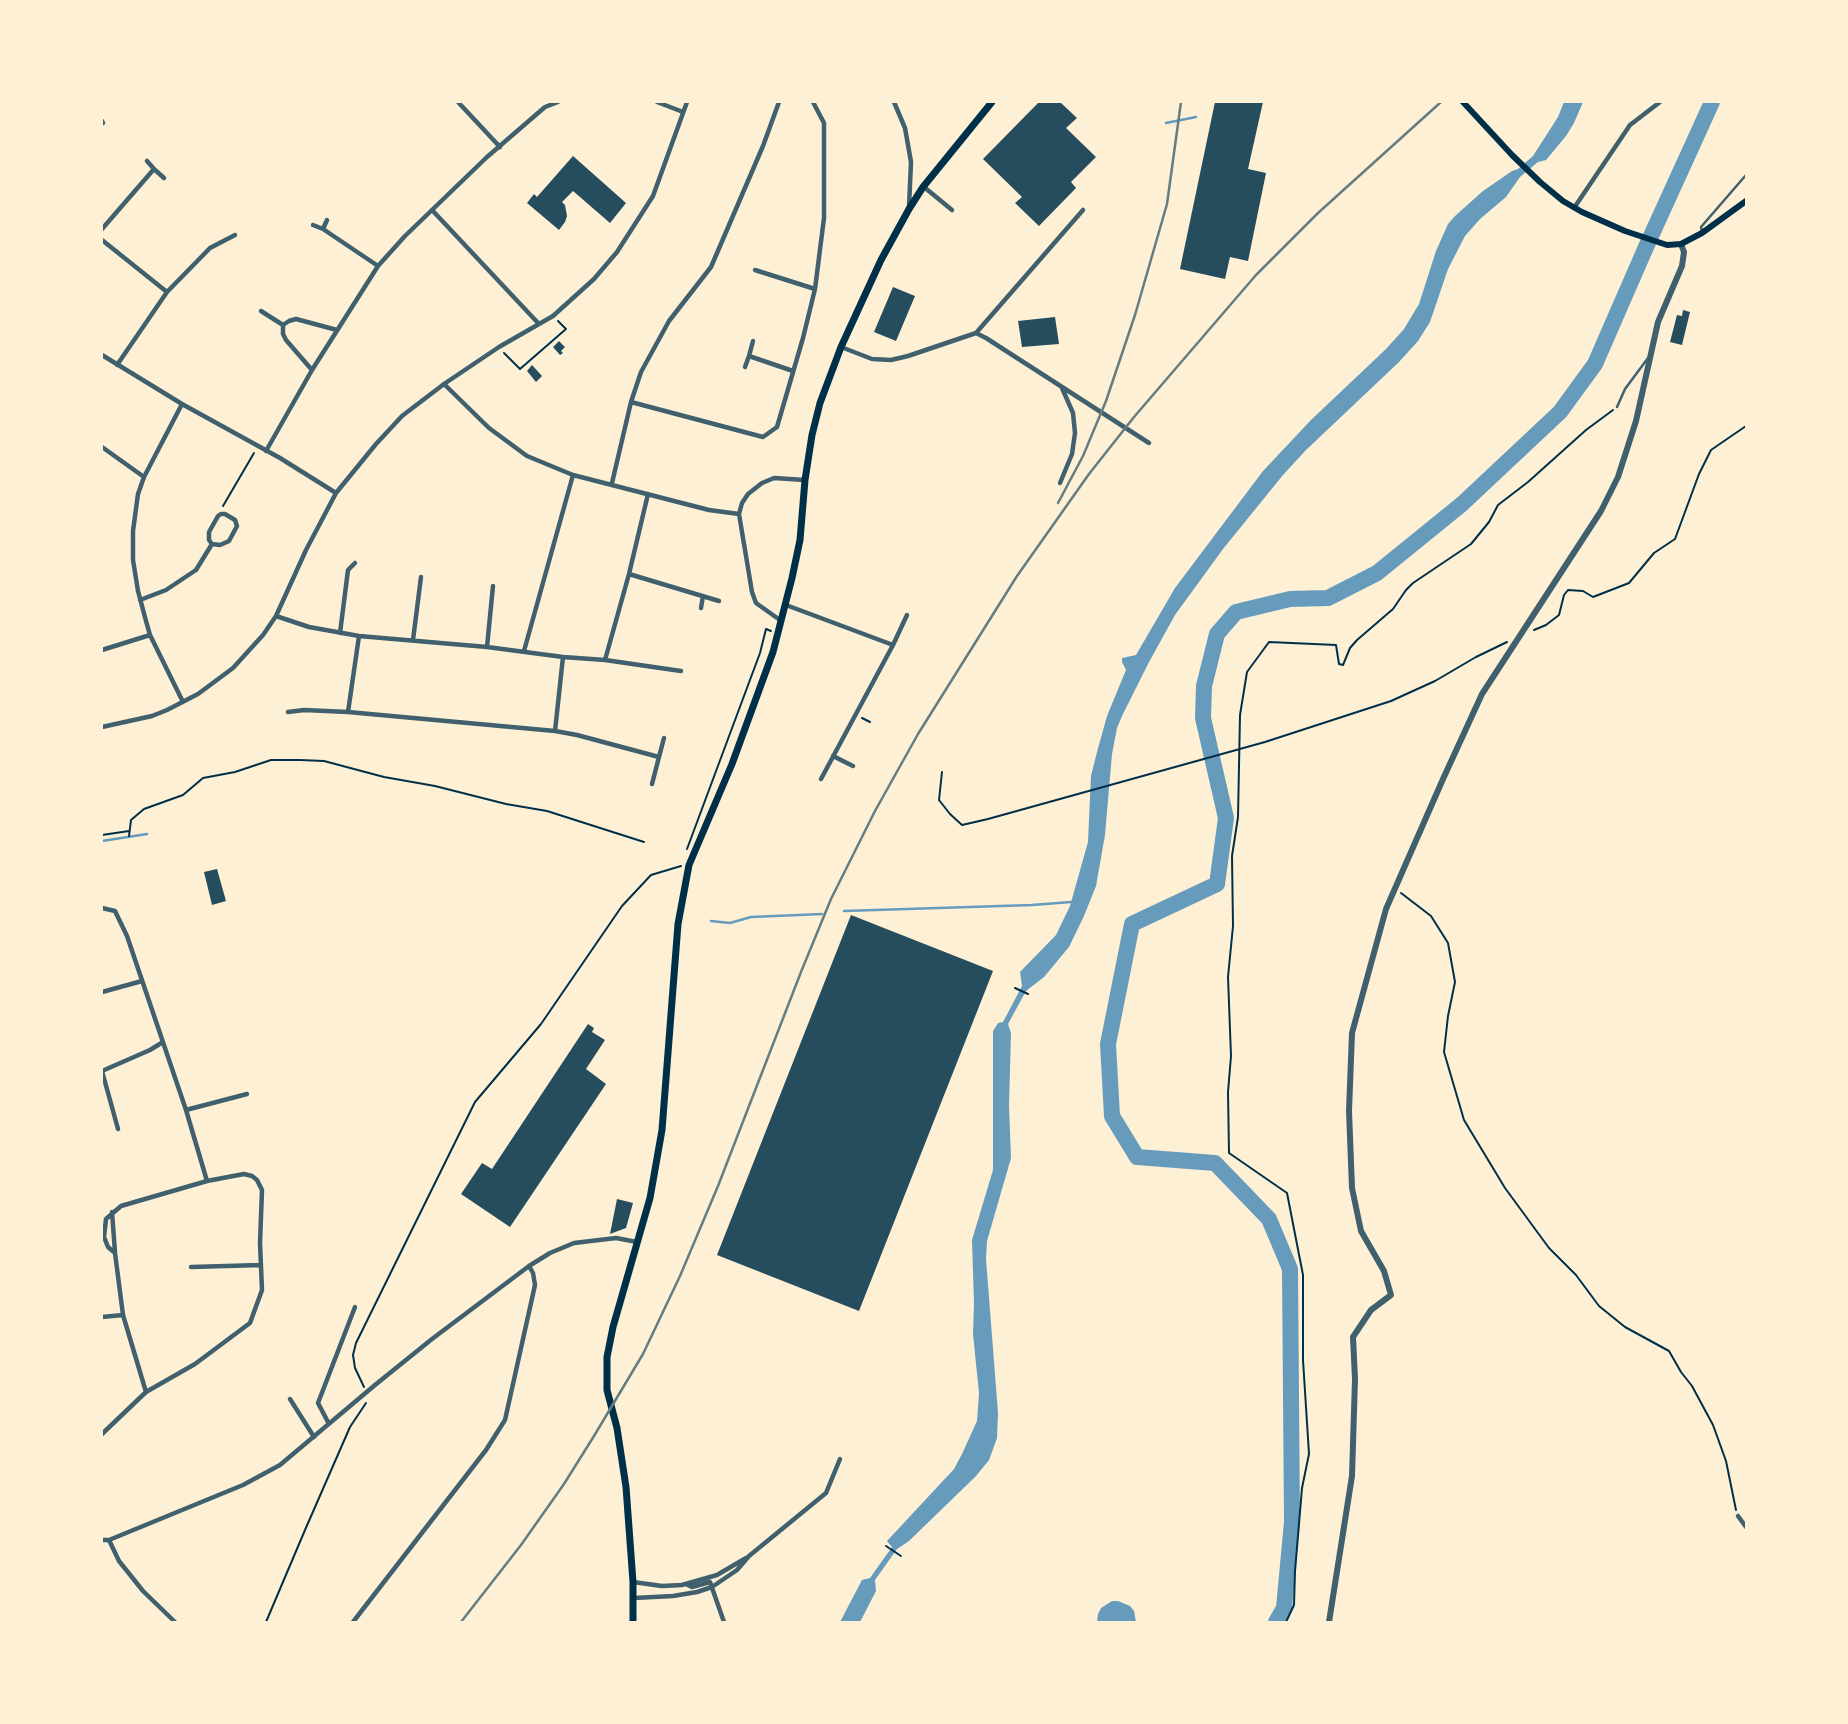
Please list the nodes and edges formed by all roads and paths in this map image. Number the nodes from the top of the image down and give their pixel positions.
1 (458, 102) edge
2 (558, 102) edge
3 (657, 102) edge
4 (687, 102) edge
5 (779, 102) edge
6 (813, 102) edge
7 (894, 102) edge
8 (992, 102) edge
9 (1463, 102) edge
10 (1660, 102) edge
11 (683, 112) junction
12 (500, 147) junction
13 (147, 161) dead end
14 (154, 169) junction
15 (1746, 175) edge
16 (164, 178) dead end
17 (923, 187) junction
18 (1746, 201) edge
19 (1574, 208) junction
20 (909, 209) junction
21 (432, 210) junction
22 (952, 210) dead end
23 (1083, 210) dead end
24 (327, 220) dead end
25 (313, 225) dead end
26 (102, 229) edge
27 (323, 229) junction
28 (1702, 233) junction
29 (235, 235) dead end
30 (102, 240) edge
31 (1681, 244) junction
32 (378, 266) junction
33 (755, 270) dead end
34 (814, 289) junction
35 (167, 292) junction
36 (261, 311) dead end
37 (553, 316) junction
38 (539, 324) junction
39 (283, 325) junction
40 (337, 330) junction
41 (976, 333) junction
42 (753, 341) dead end
43 (499, 347) junction
44 (841, 347) junction
45 (102, 355) edge
46 (749, 356) junction
47 (1650, 356) junction
48 (117, 365) junction
49 (745, 367) dead end
50 (312, 370) junction
51 (793, 371) junction
52 (444, 384) junction
53 (1061, 387) junction
54 (631, 402) junction
55 (182, 404) junction
56 (1617, 407) joint
57 (1746, 426) edge
58 (1149, 443) dead end
59 (258, 446) junction
60 (102, 447) edge
61 (266, 451) junction
62 (573, 475) junction
63 (144, 477) junction
64 (805, 480) junction
65 (1060, 483) dead end
66 (611, 484) junction
67 (336, 493) junction
68 (648, 494) junction
69 (739, 513) junction
70 (221, 514) junction
71 (212, 544) junction
72 (355, 563) dead end
73 (629, 575) junction
74 (421, 577) dead end
75 (493, 586) dead end
76 (703, 596) junction
77 (140, 600) junction
78 (719, 601) dead end
79 (785, 604) junction
80 (701, 608) dead end
81 (907, 615) dead end
82 (276, 616) junction
83 (780, 620) junction
84 (766, 629) dead end
85 (340, 633) junction
86 (1525, 634) dead end
87 (150, 635) junction
88 (359, 636) junction
89 (1514, 639) dead end
90 (413, 640) junction
91 (893, 645) junction
92 (487, 647) junction
93 (102, 650) edge
94 (524, 651) junction
95 (562, 657) junction
96 (605, 660) junction
97 (681, 671) dead end
98 (183, 702) junction
99 (288, 712) dead end
100 (348, 712) junction
101 (854, 715) junction
102 (870, 722) dead end
103 (102, 727) edge
104 (555, 731) junction
105 (664, 738) dead end
106 (833, 756) junction
107 (659, 757) junction
108 (853, 766) dead end
109 (942, 772) dead end
110 (821, 779) dead end
111 (652, 784) dead end
112 (130, 831) junction
113 (102, 835) edge
114 (129, 836) dead end
115 (644, 842) dead end
116 (686, 849) dead end
117 (683, 858) dead end
118 (1395, 887) junction
119 (102, 908) edge
120 (142, 981) junction
121 (1015, 988) dead end
122 (102, 992) edge
123 (1028, 994) dead end
124 (163, 1042) junction
125 (247, 1094) dead end
126 (187, 1110) junction
127 (117, 1129) dead end
128 (207, 1181) junction
129 (112, 1212) junction
130 (637, 1242) junction
131 (115, 1253) junction
132 (261, 1265) junction
133 (529, 1266) junction
134 (191, 1267) dead end
135 (355, 1307) dead end
136 (124, 1315) junction
137 (102, 1317) edge
138 (145, 1392) junction
139 (365, 1392) junction
140 (290, 1399) dead end
141 (329, 1424) junction
142 (102, 1434) edge
143 (314, 1437) junction
144 (840, 1459) dead end
145 (1738, 1516) joint
146 (1746, 1527) edge
147 (102, 1540) edge
148 (109, 1540) junction
149 (887, 1546) dead end
150 (749, 1556) junction
151 (901, 1556) dead end
152 (634, 1582) junction
153 (686, 1584) junction
154 (712, 1587) junction
155 (634, 1598) junction
156 (175, 1622) edge
157 (267, 1622) edge
158 (353, 1622) edge
159 (633, 1622) edge
160 (724, 1622) edge
161 (1286, 1622) edge
162 (1329, 1622) edge

1 - 12 street
2 - 12 street
3 - 11 street
4 - 11 street
5 - 54 street
6 - 34 street
7 - 20 street
8 - 17 main road
9 - 19 main road
10 - 19 street
11 - 37 street
12 - 21 street
13 - 14 street
14 - 16 street
14 - 26 street
15 - 28 lane
17 - 20 main road
17 - 22 street
18 - 28 main road
19 - 31 main road
20 - 44 main road
21 - 32 street
21 - 38 street
23 - 41 street
24 - 27 street
25 - 27 street
27 - 32 street
28 - 31 main road
29 - 35 street
30 - 35 street
31 - 47 street
32 - 40 street
33 - 34 street
34 - 51 street
35 - 48 street
36 - 39 street
37 - 38 street
37 - 43 path
38 - 43 street
39 - 40 street
39 - 50 street
40 - 50 street
41 - 44 street
41 - 53 street
42 - 46 street
43 - 52 street
44 - 64 main road
45 - 48 street
46 - 49 street
46 - 51 street
47 - 56 lane
47 - 118 street
48 - 55 street
50 - 61 street
51 - 54 street
52 - 62 street
52 - 67 street
53 - 58 street
53 - 65 street
54 - 66 street
55 - 59 street
55 - 63 street
56 - 161 path
57 - 86 path
59 - 61 street
59 - 70 path
60 - 63 street
61 - 67 street
62 - 66 street
62 - 94 street
63 - 77 street
64 - 69 street
64 - 79 main road
66 - 68 street
67 - 82 street
68 - 69 street
68 - 73 street
69 - 83 street
70 - 71 street
70 - 71 street
71 - 77 street
72 - 85 street
73 - 76 street
73 - 96 street
74 - 90 street
75 - 92 street
76 - 78 street
76 - 80 street
77 - 87 street
79 - 83 main road
79 - 91 street
81 - 91 street
82 - 85 street
82 - 98 street
83 - 130 main road
84 - 116 path
85 - 88 street
87 - 93 street
87 - 98 street
88 - 90 street
88 - 100 street
89 - 109 path
90 - 92 street
91 - 101 street
92 - 94 street
94 - 95 street
95 - 96 street
95 - 104 street
96 - 97 street
98 - 103 street
99 - 100 street
100 - 104 street
101 - 102 path
101 - 106 street
104 - 107 street
105 - 107 street
106 - 108 street
106 - 110 street
107 - 111 street
112 - 113 path
112 - 114 path
112 - 115 path
117 - 139 path
118 - 145 path
118 - 162 street
119 - 120 street
120 - 122 street
120 - 124 street
121 - 123 path
124 - 126 street
124 - 127 street
125 - 126 street
126 - 128 street
128 - 129 street
128 - 132 street
129 - 131 street
129 - 131 street
130 - 133 street
130 - 152 main road
131 - 136 street
132 - 134 street
132 - 138 street
133 - 139 street
133 - 158 street
135 - 141 street
136 - 137 street
136 - 138 street
138 - 142 street
139 - 141 street
139 - 157 path
140 - 143 street
141 - 143 street
143 - 148 street
144 - 150 street
145 - 146 street
147 - 148 street
148 - 156 street
149 - 151 path
150 - 153 street
150 - 154 street
152 - 153 street
152 - 155 main road
153 - 154 street
154 - 155 street
154 - 160 street
155 - 159 main road

